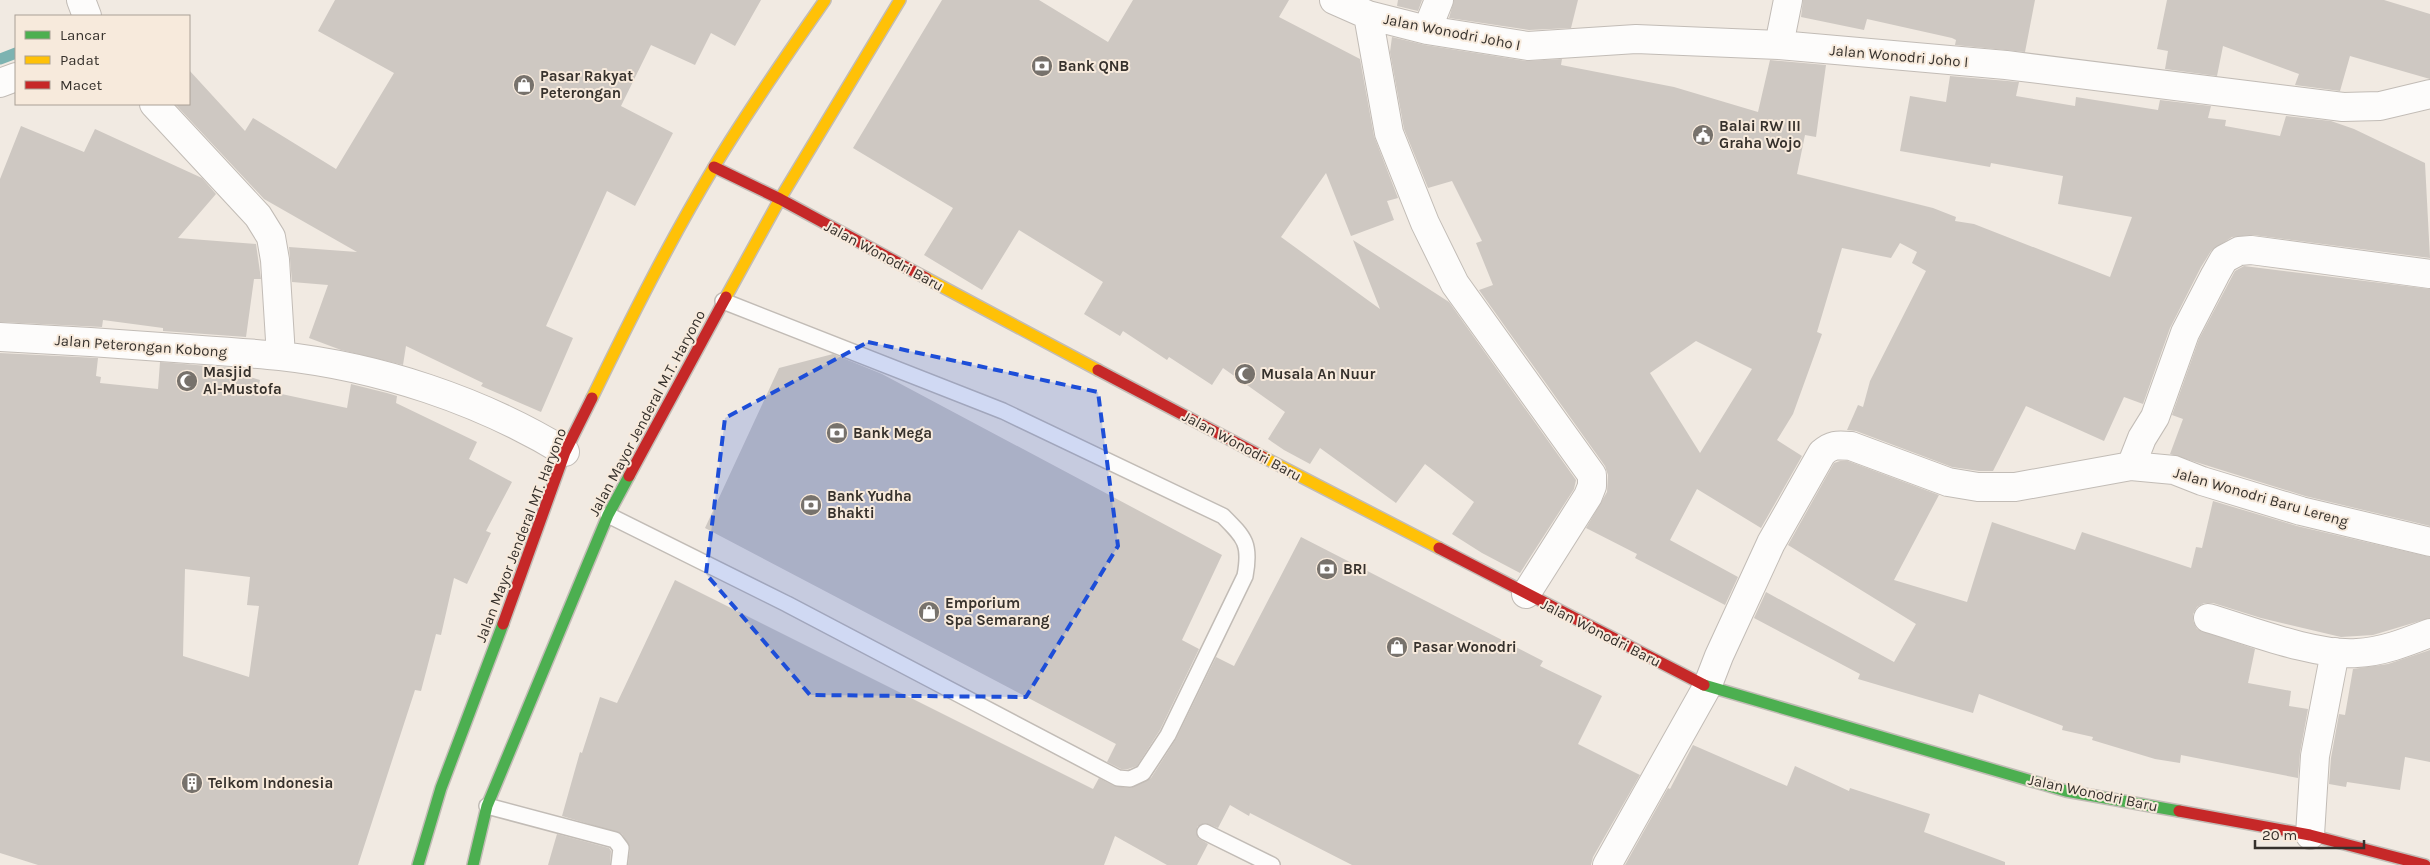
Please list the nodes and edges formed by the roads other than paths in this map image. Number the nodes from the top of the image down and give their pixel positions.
1 (81, 0) edge
2 (825, 0) edge
3 (900, 0) edge
4 (1334, 0) edge
5 (1438, 0) edge
6 (1788, 0) edge
7 (87, 15) edge
8 (1368, 15) junction
9 (1427, 30) junction
10 (1779, 45) junction
11 (15, 76) edge
12 (0, 83) edge
13 (2430, 94) edge
14 (155, 105) edge
15 (714, 167) junction
16 (780, 199) junction
17 (2430, 274) edge
18 (723, 302) junction
19 (0, 337) edge
20 (281, 356) junction
21 (565, 452) junction
22 (2131, 466) junction
23 (608, 515) junction
24 (2430, 542) edge
25 (1526, 594) junction
26 (2208, 618) dead end
27 (2430, 633) edge
28 (2335, 652) junction
29 (1707, 687) junction
30 (487, 806) junction
31 (1205, 832) dead end
32 (2310, 835) junction
33 (418, 865) edge
34 (473, 865) edge
35 (619, 865) edge
36 (1272, 865) edge
37 (1607, 865) edge
38 (2425, 865) edge

1 - 7 street
2 - 15 main road, Jalan Mayor Jenderal MT. Haryono
3 - 16 main road, Jalan Mayor Jenderal M.T. Haryono
4 - 8 street, Jalan Wonodri Joho I
5 - 9 street
6 - 10 street
8 - 9 street, Jalan Wonodri Joho I
8 - 25 street, Jalan Wonodri Joho I
9 - 10 street, Jalan Wonodri Joho I
10 - 13 street, Jalan Wonodri Joho I
11 - 12 street
14 - 20 street
15 - 16 main road
15 - 21 main road, Jalan Mayor Jenderal MT. Haryono
16 - 18 main road, Jalan Mayor Jenderal M.T. Haryono
16 - 25 main road, Jalan Wonodri Baru
17 - 22 street
18 - 23 main road, Jalan Mayor Jenderal M.T. Haryono
18 - 23 lane
19 - 20 street, Jalan Peterongan Kobong
20 - 21 street, Jalan Peterongan Kobong
21 - 33 main road, Jalan Mayor Jenderal MT. Haryono
22 - 24 street, Jalan Wonodri Baru Lereng
22 - 29 street, Jalan Wonodri Baru Lereng
23 - 30 main road, Jalan Mayor Jenderal M.T. Haryono
25 - 29 main road, Jalan Wonodri Baru
26 - 28 street
27 - 28 street
28 - 32 street
29 - 32 main road, Jalan Wonodri Baru
29 - 37 street
30 - 34 main road, Jalan Mayor Jenderal M.T. Haryono
30 - 35 lane
31 - 36 lane
32 - 38 main road, Jalan Wonodri Baru

